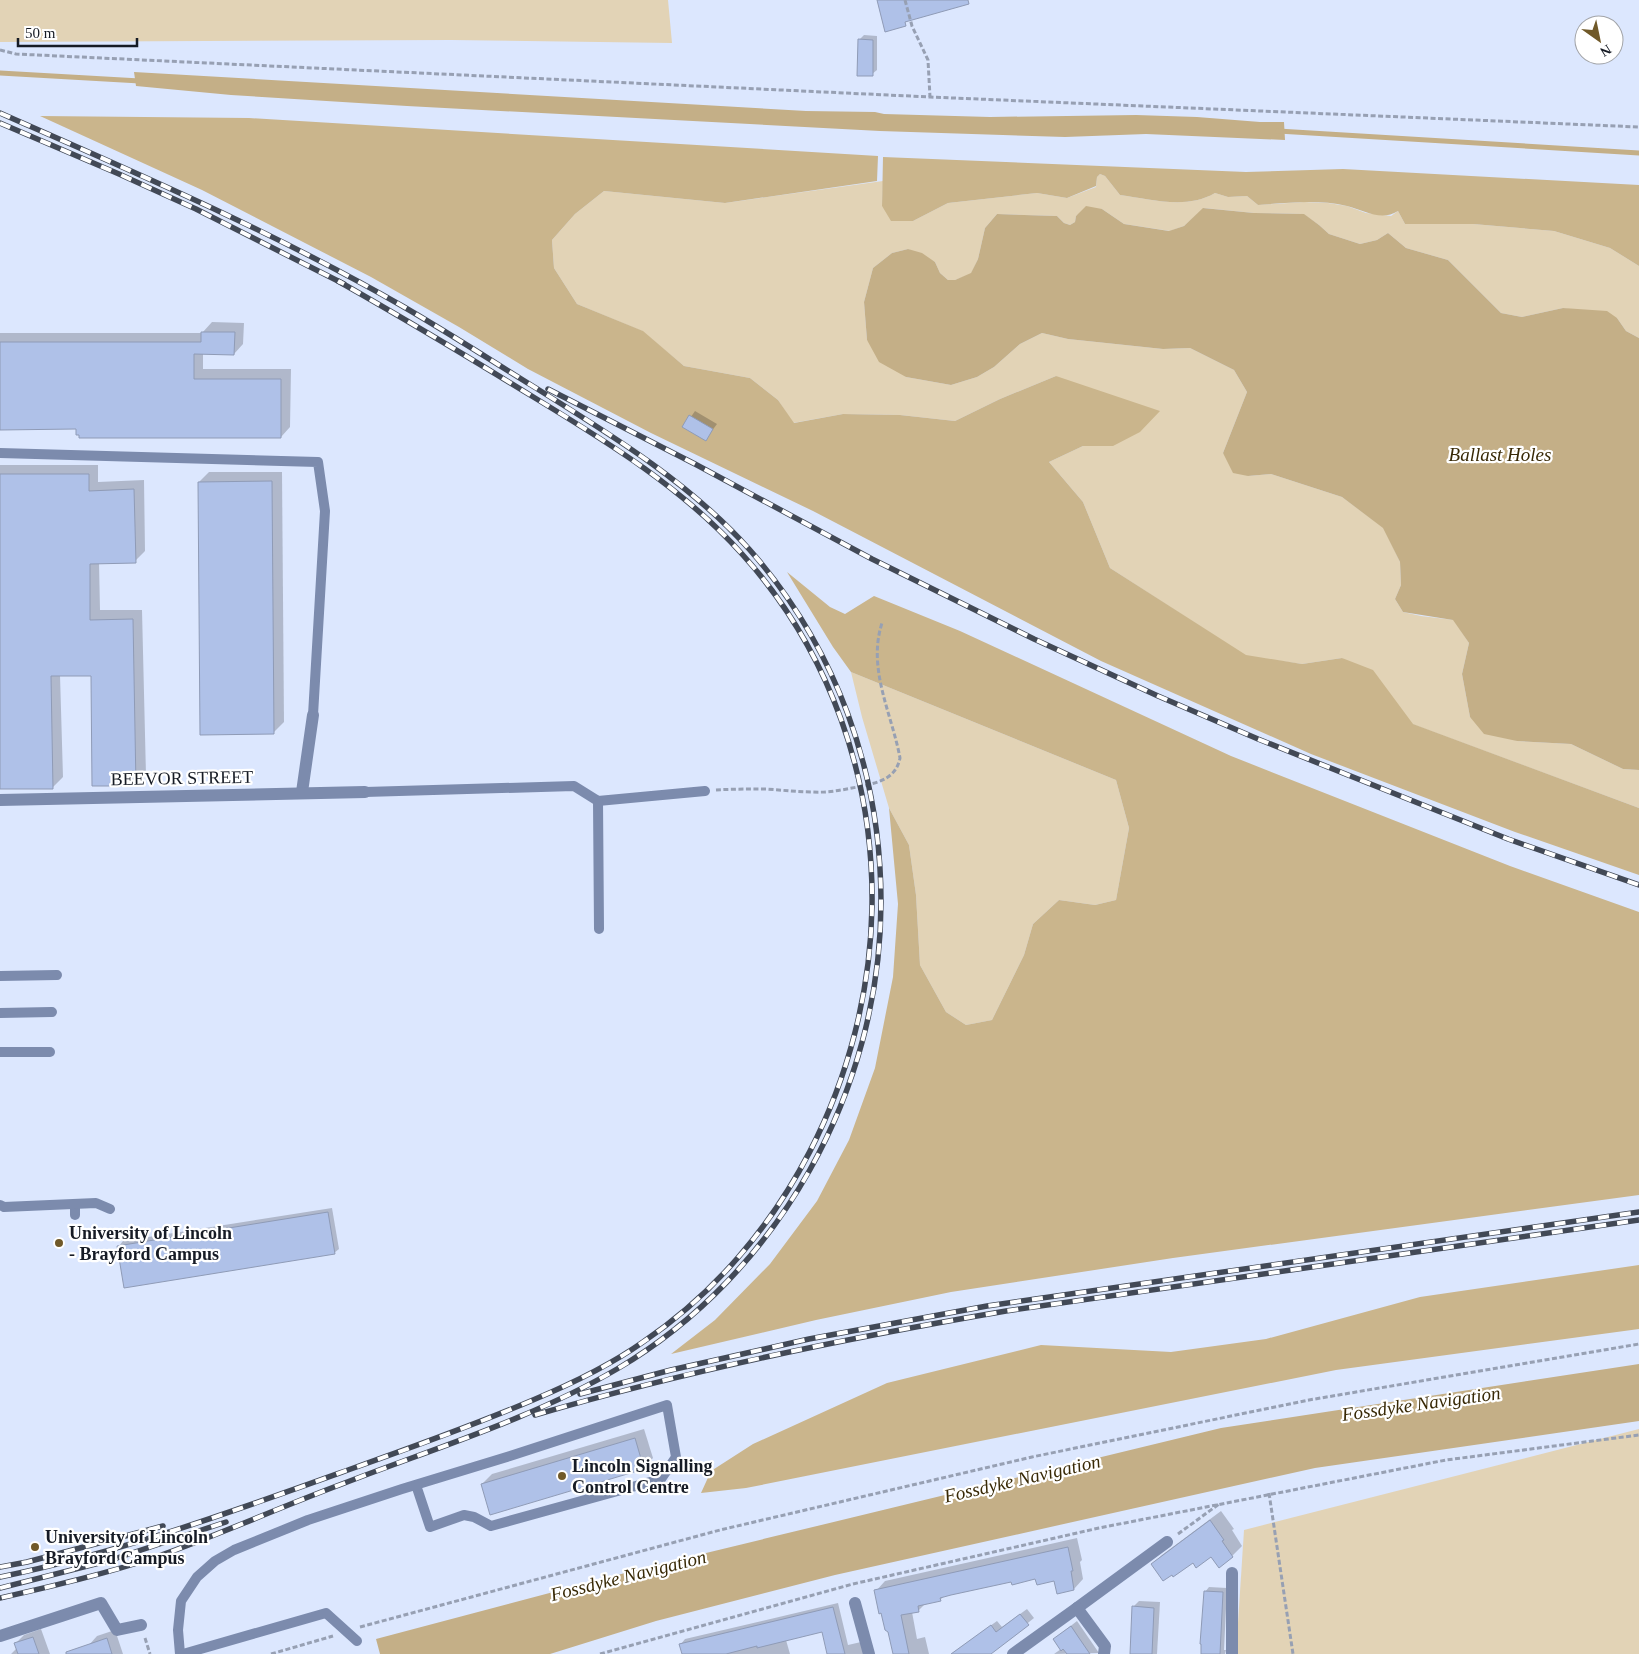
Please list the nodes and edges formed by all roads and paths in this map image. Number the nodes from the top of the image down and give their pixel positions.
1 (905, 0) edge
2 (0, 50) edge
3 (930, 97) junction
4 (1639, 127) edge
5 (0, 453) edge
6 (882, 623) dead end
7 (314, 715) joint
8 (705, 791) joint
9 (302, 792) junction
10 (364, 792) joint
11 (0, 800) edge
12 (598, 801) junction
13 (599, 929) dead end
14 (57, 975) dead end
15 (0, 976) edge
16 (52, 1012) dead end
17 (0, 1013) edge
18 (0, 1052) edge
19 (50, 1052) dead end
20 (75, 1204) junction
21 (0, 1205) edge
22 (110, 1209) dead end
23 (75, 1215) dead end
24 (1639, 1344) edge
25 (1639, 1435) edge
26 (416, 1485) junction
27 (1268, 1493) junction
28 (1221, 1503) junction
29 (1167, 1542) joint
30 (1232, 1573) dead end
31 (855, 1603) dead end
32 (1077, 1608) junction
33 (141, 1625) dead end
34 (346, 1632) junction
35 (0, 1636) edge
36 (357, 1641) dead end
37 (182, 1654) edge
38 (271, 1654) edge
39 (600, 1654) edge
40 (869, 1654) edge
41 (1013, 1654) edge
42 (1104, 1654) edge
43 (1232, 1654) edge
44 (1293, 1654) edge

1 - 3 path
2 - 3 path
3 - 4 path
5 - 7 lane
6 - 8 path
7 - 9 street
8 - 12 lane
9 - 10 street, BEEVOR STREET
9 - 11 street, BEEVOR STREET
10 - 12 lane
12 - 13 lane
14 - 15 lane
16 - 17 lane
18 - 19 lane
20 - 21 lane
20 - 22 lane
20 - 23 lane
24 - 34 path
25 - 27 path
26 - 26 lane
26 - 37 lane
27 - 28 path
27 - 44 path
28 - 29 path
28 - 39 path
29 - 32 street
30 - 43 street
31 - 40 street
32 - 41 street
32 - 42 street
33 - 35 street
34 - 36 lane
34 - 37 lane
34 - 38 path

